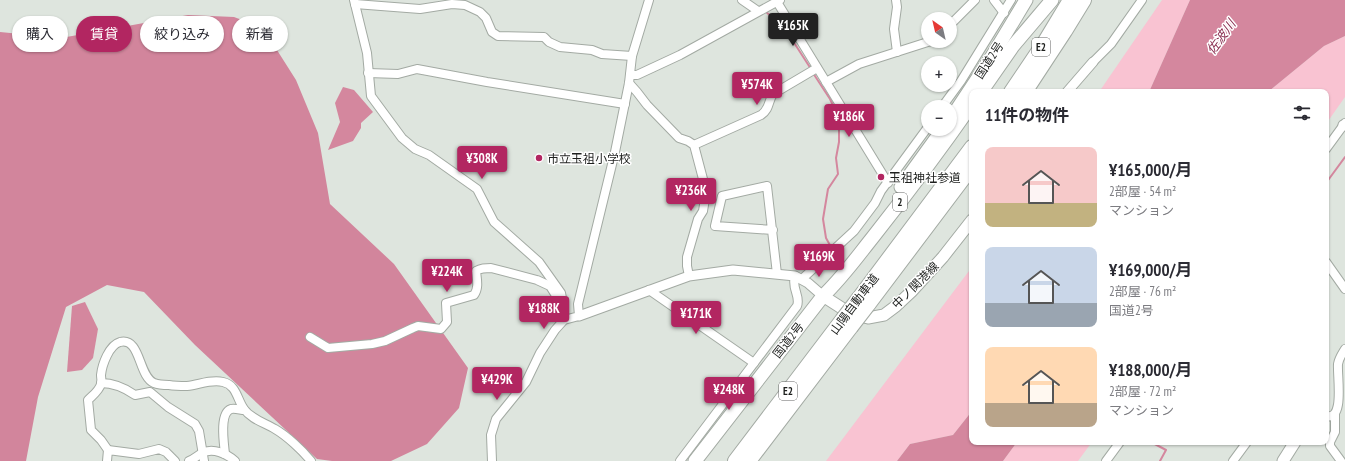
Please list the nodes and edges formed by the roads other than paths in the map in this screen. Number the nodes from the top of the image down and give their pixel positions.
1 (649, 0) edge
2 (742, 0) edge
3 (896, 0) edge
4 (975, 0) edge
5 (994, 0) edge
6 (1012, 0) edge
7 (1026, 0) edge
8 (1052, 0) edge
9 (1066, 0) edge
10 (1070, 0) edge
11 (1084, 0) edge
12 (1142, 0) edge
13 (779, 1) edge
14 (354, 2) edge
15 (758, 11) junction
16 (1004, 13) junction
17 (957, 18) edge
18 (1044, 43) junction
19 (921, 44) edge
20 (897, 52) junction
21 (632, 56) junction
22 (1094, 62) joint
23 (817, 68) junction
24 (368, 73) junction
25 (629, 79) junction
26 (826, 82) junction
27 (970, 89) edge
28 (982, 89) edge
29 (1013, 89) edge
30 (1027, 89) edge
31 (1071, 89) edge
32 (969, 91) edge
33 (947, 100) edge
34 (625, 104) junction
35 (969, 108) edge
36 (957, 109) edge
37 (1344, 125) edge
38 (922, 136) edge
39 (938, 136) edge
40 (694, 145) junction
41 (1329, 145) edge
42 (969, 151) edge
43 (969, 170) edge
44 (888, 183) junction
45 (969, 224) edge
46 (773, 230) junction
47 (1329, 266) edge
48 (777, 274) junction
49 (689, 276) junction
50 (799, 278) junction
51 (1345, 289) edge
52 (649, 290) junction
53 (823, 296) junction
54 (863, 301) junction
55 (561, 303) junction
56 (579, 316) junction
57 (564, 320) junction
58 (847, 323) junction
59 (310, 337) dead end
60 (1345, 349) edge
61 (754, 363) junction
62 (101, 383) junction
63 (244, 410) junction
64 (1335, 415) junction
65 (1329, 417) edge
66 (1118, 445) edge
67 (1245, 445) edge
68 (1293, 445) edge
69 (108, 450) junction
70 (225, 454) junction
71 (204, 457) edge
72 (107, 461) edge
73 (176, 461) edge
74 (189, 461) edge
75 (235, 461) edge
76 (311, 461) edge
77 (492, 461) edge
78 (680, 461) edge
79 (695, 461) edge
80 (735, 461) edge
81 (749, 461) edge
82 (1106, 461) edge
83 (1233, 461) edge
84 (1284, 461) edge
85 (1341, 461) edge

1 - 21 street
2 - 15 street
3 - 20 street
4 - 17 street
5 - 16 street
6 - 16 street
7 - 27 highway, 国道2号
8 - 28 highway, 国道2号
9 - 18 highway
10 - 18 highway, E2
11 - 30 highway, E2
12 - 22 street
13 - 15 street
13 - 23 street
14 - 21 street
14 - 24 street
15 - 25 street
16 - 33 street
18 - 29 highway, E2
19 - 20 street
20 - 26 street
21 - 25 street
22 - 31 street
23 - 26 street
23 - 40 street
24 - 34 street
24 - 55 street
25 - 34 street
25 - 40 street
26 - 44 street
32 - 36 highway, 国道2号
34 - 56 street
35 - 53 highway, 国道2号 / 2
37 - 41 street
38 - 44 street
39 - 53 highway, 国道2号 / 2
40 - 49 street
42 - 54 highway, 山陽自動車道 / E2
43 - 54 highway, 山陽自動車道 / E2
44 - 50 street
45 - 53 main road, 中ノ関港線
46 - 46 street
46 - 48 street
47 - 51 street
48 - 49 street
48 - 50 street
49 - 52 street
50 - 53 street
50 - 61 street
52 - 56 street
52 - 61 street
53 - 79 highway, 国道2号 / 2
54 - 58 highway, 山陽自動車道 / E2, bridge
55 - 57 street
55 - 59 street
56 - 57 street
57 - 77 street
58 - 80 highway, 山陽自動車道 / E2
58 - 81 highway, 山陽自動車道 / E2
60 - 64 street
61 - 78 street
62 - 63 street
62 - 69 street
62 - 71 street
63 - 70 street
63 - 76 street
64 - 65 street
64 - 85 street
66 - 82 street
67 - 83 street
68 - 84 main road
69 - 72 street
69 - 73 street
70 - 71 street
70 - 75 street
71 - 74 street

